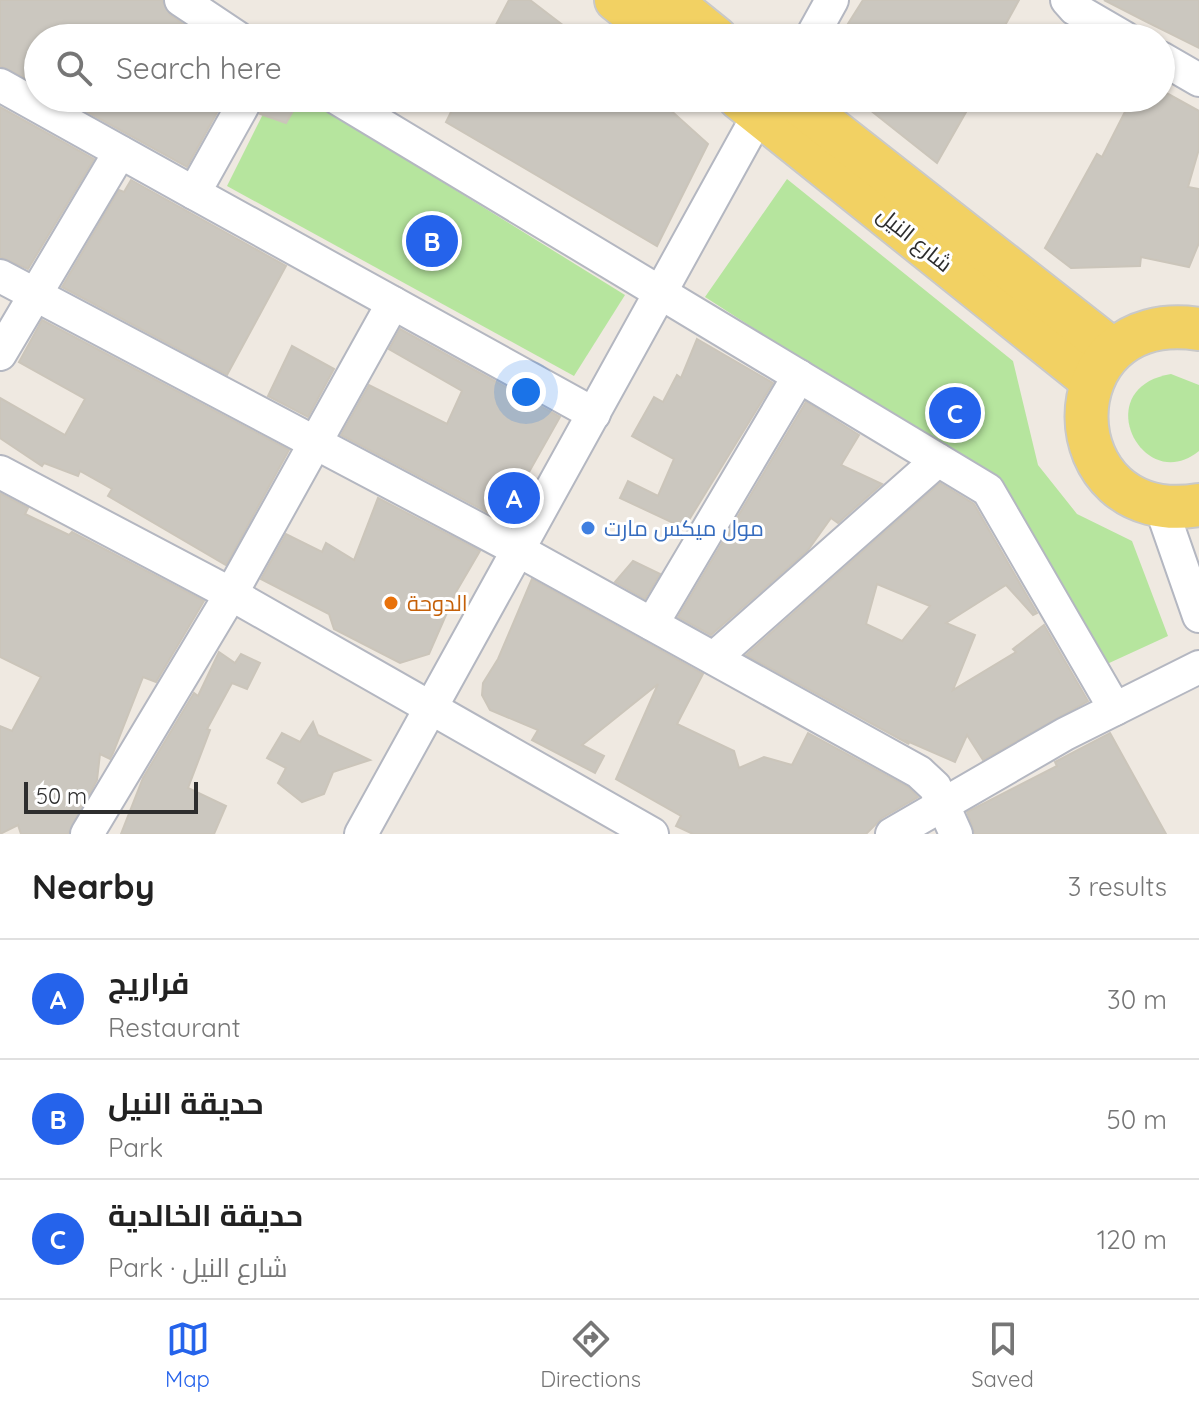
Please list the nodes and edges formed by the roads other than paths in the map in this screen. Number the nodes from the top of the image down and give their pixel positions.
1 (181, 0) edge
2 (616, 0) edge
3 (669, 0) edge
4 (832, 0) edge
5 (1067, 0) edge
6 (217, 24) edge
7 (646, 24) edge
8 (699, 24) edge
9 (819, 24) edge
10 (1101, 24) edge
11 (1175, 66) edge
12 (1199, 80) edge
13 (0, 85) edge
14 (24, 98) edge
15 (48, 112) edge
16 (239, 112) edge
17 (360, 112) edge
18 (758, 112) edge
19 (775, 112) edge
20 (120, 152) junction
21 (194, 193) junction
22 (0, 276) edge
23 (660, 293) junction
24 (35, 295) junction
25 (393, 303) junction
26 (1199, 329) edge
27 (0, 354) edge
28 (1102, 365) junction
29 (799, 376) junction
30 (594, 414) junction
31 (316, 442) junction
32 (938, 460) junction
33 (0, 472) edge
34 (1180, 506) edge
35 (518, 550) junction
36 (231, 594) junction
37 (1199, 616) edge
38 (652, 624) junction
39 (714, 658) junction
40 (1199, 667) edge
41 (430, 705) junction
42 (1115, 709) junction
43 (943, 804) junction
44 (87, 834) edge
45 (361, 834) edge
46 (652, 834) edge
47 (892, 834) edge
48 (956, 834) edge

1 - 6 street
2 - 7 main road
3 - 8 main road
4 - 9 street
5 - 10 street
11 - 12 street
13 - 14 street
15 - 20 street
16 - 21 street
17 - 23 street
18 - 23 street
19 - 28 main road, شارع النيل
20 - 21 street
20 - 24 street
21 - 25 street
22 - 24 street
23 - 29 street
23 - 30 street
24 - 27 street
24 - 31 street
25 - 30 street
25 - 31 street
26 - 28 main road
28 - 34 main road
29 - 32 street
29 - 38 street
30 - 35 street
31 - 35 street
31 - 36 street
32 - 39 street
32 - 42 street
33 - 36 street
34 - 37 street
35 - 38 street
35 - 41 street
36 - 41 street
36 - 44 street
38 - 39 street
39 - 43 street
40 - 42 street
41 - 45 street
41 - 46 street
42 - 43 street
43 - 47 street
43 - 48 street

